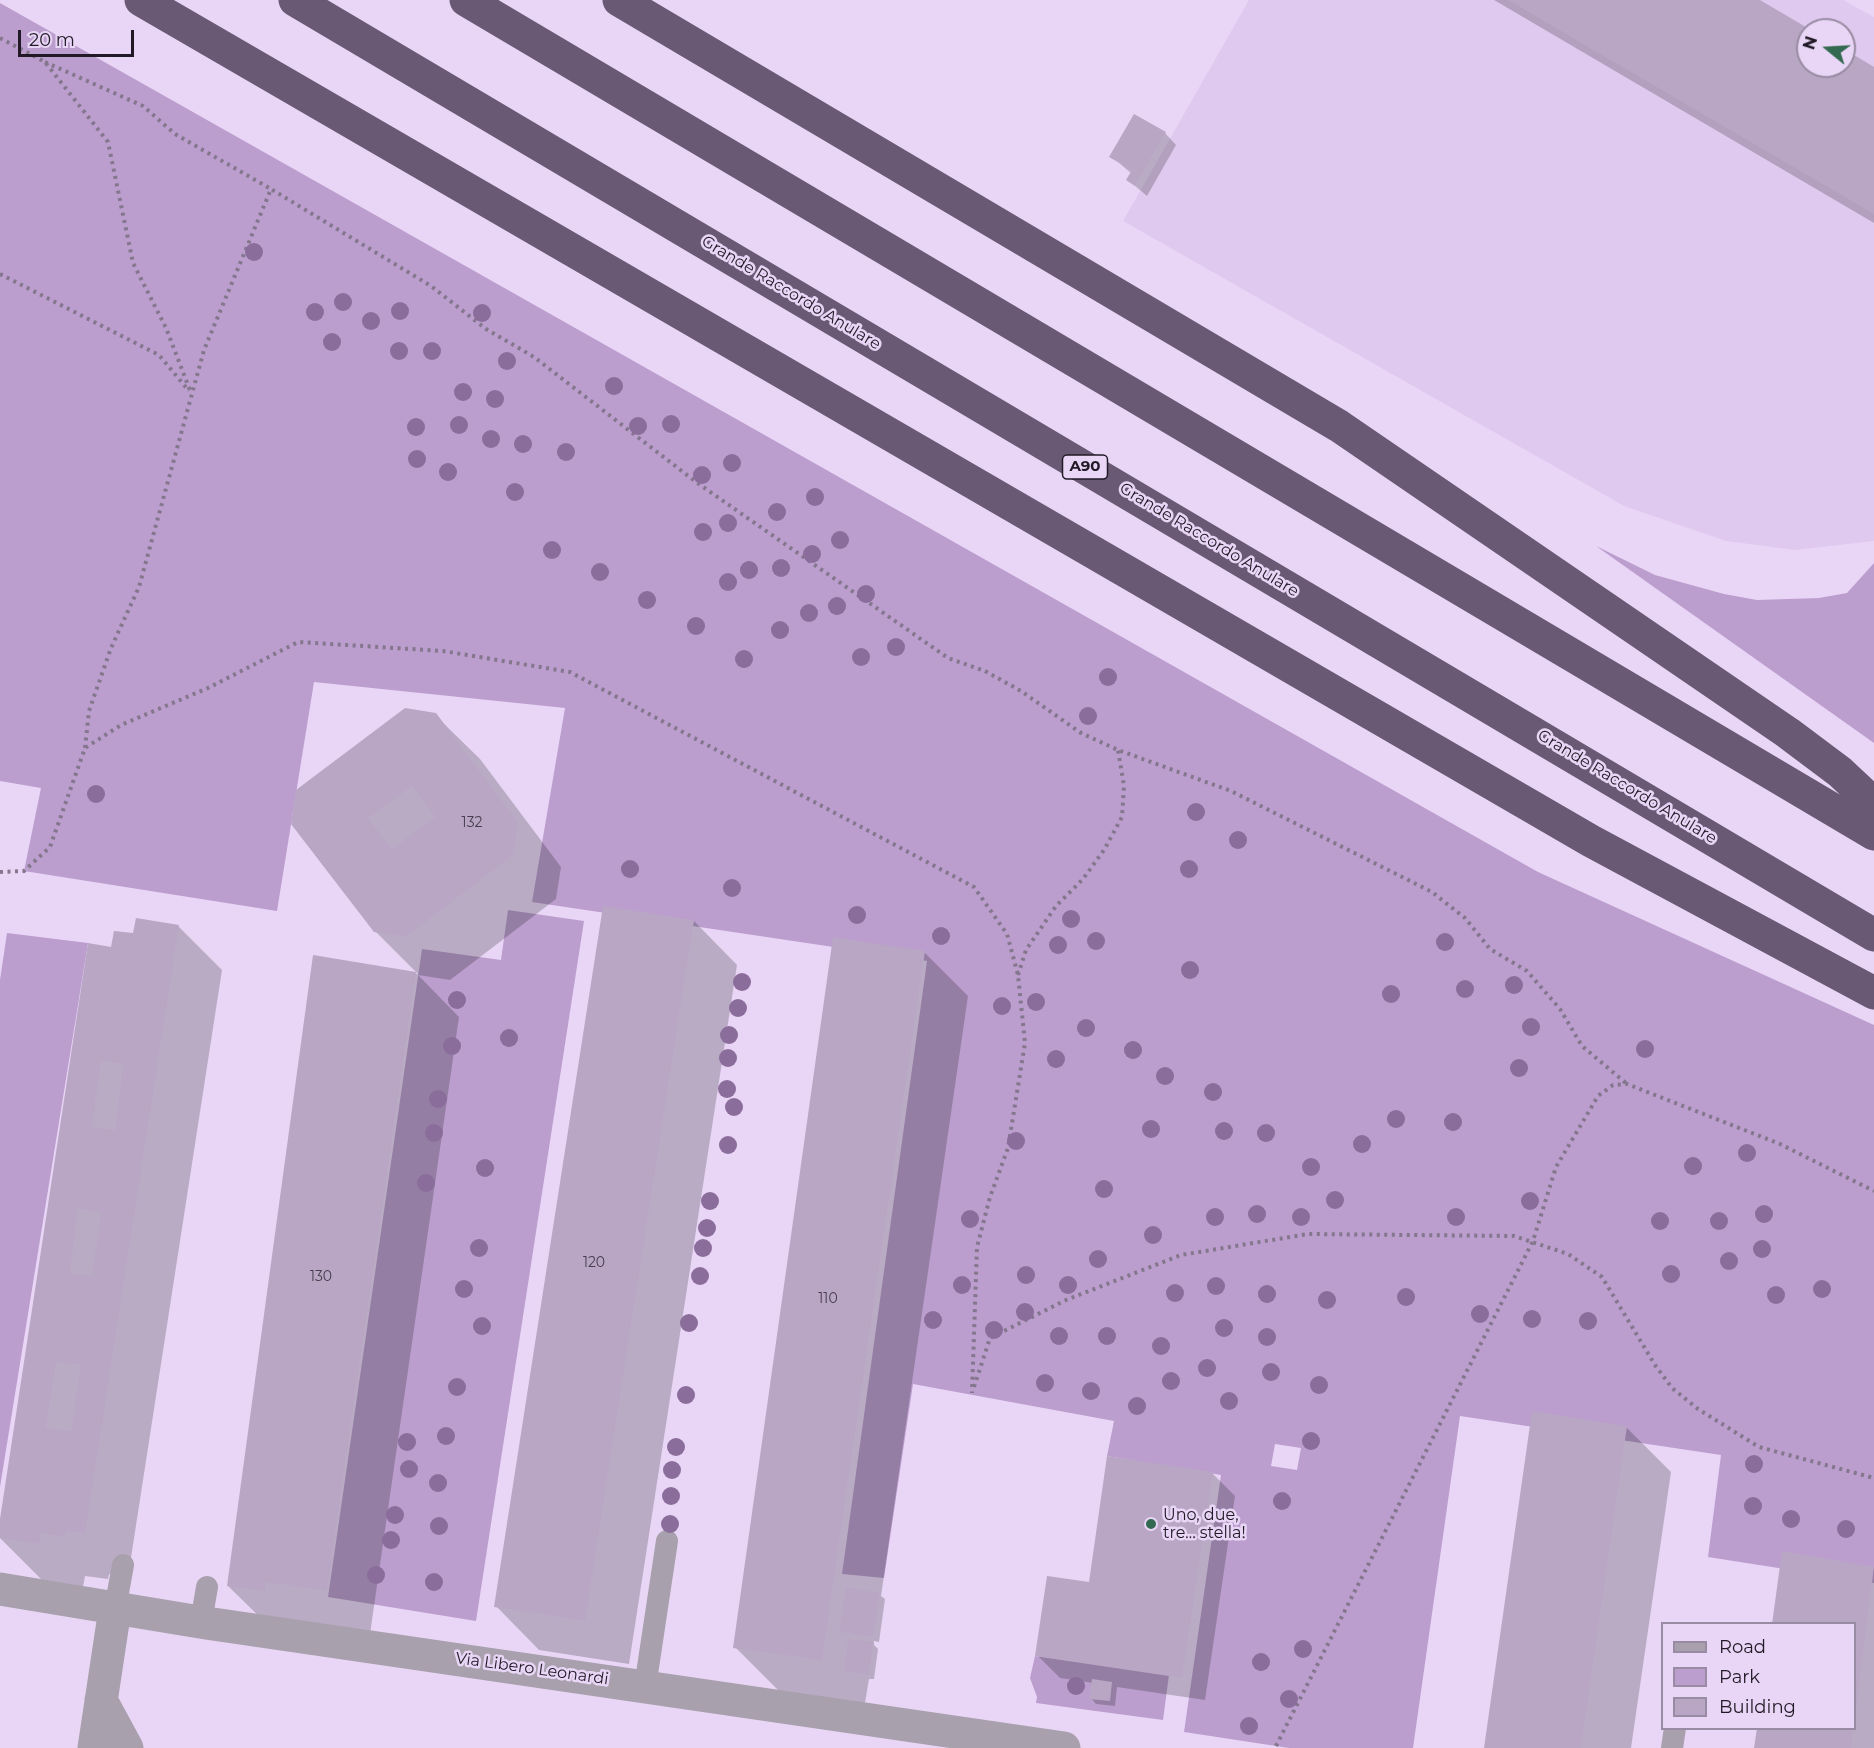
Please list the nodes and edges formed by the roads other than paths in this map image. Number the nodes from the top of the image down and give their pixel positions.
1 (141, 0) edge
2 (295, 0) edge
3 (466, 0) edge
4 (619, 0) edge
5 (1874, 804) edge
6 (1874, 834) edge
7 (1874, 935) edge
8 (1874, 993) edge
9 (667, 1541) dead end
10 (123, 1565) dead end
11 (207, 1587) dead end
12 (0, 1589) edge
13 (115, 1609) junction
14 (201, 1622) junction
15 (645, 1687) junction
16 (101, 1700) junction
17 (1675, 1730) edge
18 (94, 1748) edge
19 (127, 1748) edge
20 (1064, 1748) edge
21 (1672, 1748) edge

1 - 8 highway
2 - 7 highway, Grande Raccordo Anulare / A90
3 - 6 highway
4 - 5 highway
9 - 15 lane
10 - 13 lane
11 - 14 lane
12 - 13 street, Via Libero Leonardi
13 - 14 street, Via Libero Leonardi
13 - 16 street
14 - 15 street, Via Libero Leonardi
15 - 20 street, Via Libero Leonardi
16 - 18 street
16 - 19 street
17 - 21 lane

